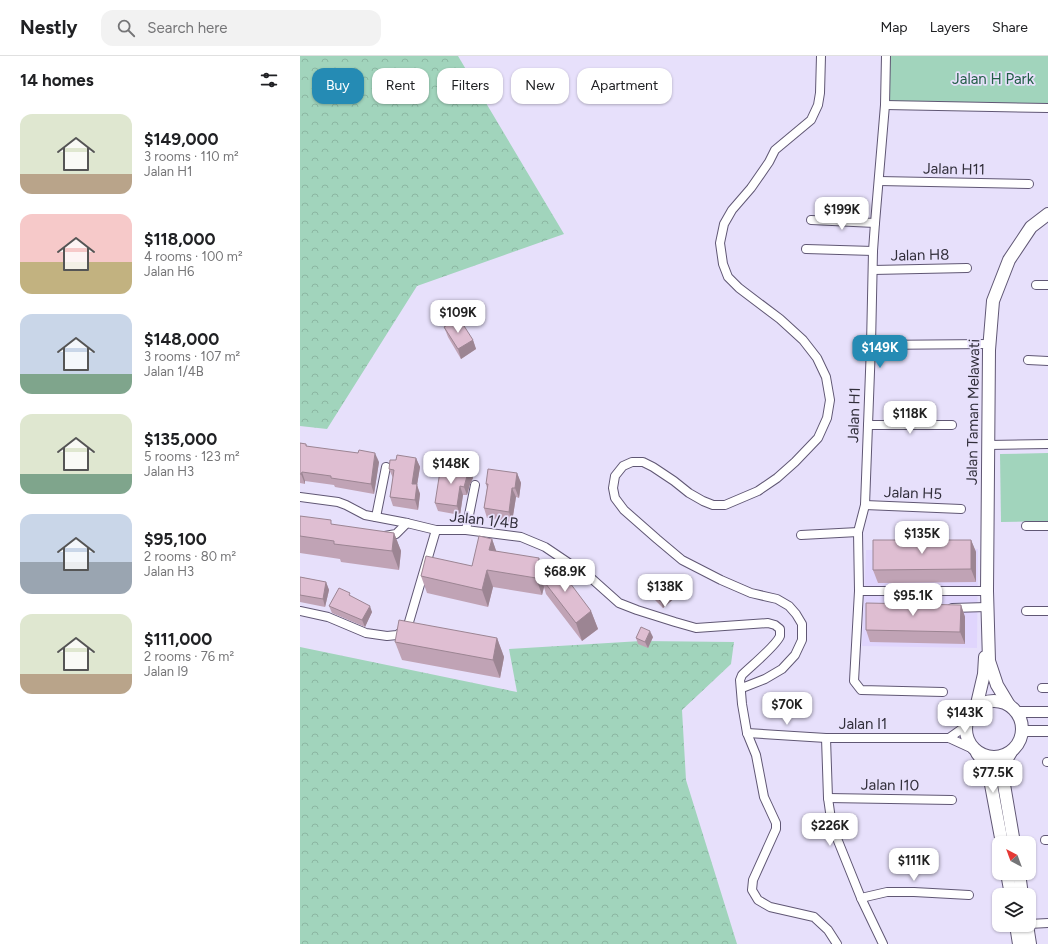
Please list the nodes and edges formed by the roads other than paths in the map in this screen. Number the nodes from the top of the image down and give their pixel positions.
1 (821, 56) edge
2 (886, 56) edge
3 (885, 105) junction
4 (1048, 108) edge
5 (879, 181) junction
6 (1029, 184) dead end
7 (1048, 214) edge
8 (811, 220) dead end
9 (875, 223) junction
10 (806, 249) dead end
11 (874, 251) junction
12 (967, 268) dead end
13 (873, 270) junction
14 (1036, 285) dead end
15 (1048, 285) edge
16 (989, 344) junction
17 (871, 345) junction
18 (1028, 360) dead end
19 (1048, 361) edge
20 (868, 425) junction
21 (952, 425) dead end
22 (1048, 444) edge
23 (988, 445) junction
24 (386, 468) dead end
25 (475, 485) dead end
26 (300, 497) edge
27 (865, 505) junction
28 (961, 509) dead end
29 (376, 517) junction
30 (407, 523) junction
31 (1026, 526) dead end
32 (1048, 526) edge
33 (436, 530) junction
34 (466, 530) junction
35 (858, 532) junction
36 (801, 535) dead end
37 (374, 536) edge
38 (858, 591) junction
39 (987, 591) junction
40 (941, 608) edge
41 (987, 608) junction
42 (1048, 610) edge
43 (300, 611) edge
44 (1026, 611) dead end
45 (987, 630) junction
46 (742, 688) junction
47 (943, 692) dead end
48 (976, 708) junction
49 (1013, 708) junction
50 (1048, 712) edge
51 (966, 726) junction
52 (1023, 731) junction
53 (1048, 731) edge
54 (747, 733) junction
55 (826, 738) junction
56 (949, 738) junction
57 (975, 751) junction
58 (1011, 752) junction
59 (828, 798) junction
60 (952, 800) dead end
61 (1001, 836) edge
62 (1013, 836) edge
63 (969, 895) dead end
64 (861, 898) junction
65 (1048, 923) edge
66 (1036, 924) edge
67 (1017, 932) edge
68 (1029, 932) edge
69 (837, 944) edge
70 (883, 944) edge
71 (1019, 944) edge
72 (1030, 944) edge

1 - 46 street
2 - 3 street, Jalan H1
3 - 4 street
3 - 5 street, Jalan H1
5 - 6 street, Jalan H11
5 - 9 street, Jalan H1
7 - 16 main road, Jalan Taman Melawati
8 - 9 street
9 - 11 street, Jalan H1
10 - 11 street
11 - 13 street, Jalan H1
12 - 13 street, Jalan H8
13 - 17 street, Jalan H1
14 - 15 street
16 - 17 street
16 - 23 main road, Jalan Taman Melawati
17 - 20 street, Jalan H1
18 - 19 street
20 - 21 street
20 - 27 street, Jalan H1
22 - 23 street
23 - 39 main road, Jalan Taman Melawati
24 - 29 street
25 - 34 street
26 - 29 street, Jalan 1/4B
27 - 28 street, Jalan H5
27 - 35 street, Jalan H1
29 - 30 street, Jalan 1/4B
30 - 33 street, Jalan 1/4B
30 - 37 street
31 - 32 street
33 - 34 street, Jalan 1/4B
33 - 43 street
34 - 46 street, Jalan 1/4B
35 - 36 street
35 - 38 street, Jalan H1
38 - 39 street
38 - 47 street, Jalan H1
39 - 41 main road, Jalan Taman Melawati
40 - 41 street
41 - 45 main road, Jalan Taman Melawati
42 - 44 street
45 - 48 main road, Jalan Taman Melawati
45 - 49 main road, Jalan Taman Melawati
46 - 54 street, Jalan 1/4B
48 - 49 main road
48 - 51 main road
49 - 50 street
49 - 52 main road
51 - 56 street
51 - 57 main road
52 - 53 street
52 - 58 main road
54 - 55 street
54 - 69 street, Jalan 1/4B
55 - 56 street, Jalan I1
55 - 59 street, Jalan I1
56 - 57 street, Jalan I1
57 - 58 main road
57 - 61 main road
58 - 62 main road
59 - 60 street, Jalan I10
59 - 64 street, Jalan I1
63 - 64 street
64 - 70 street, Jalan I1
65 - 66 street
67 - 71 main road
68 - 72 main road

